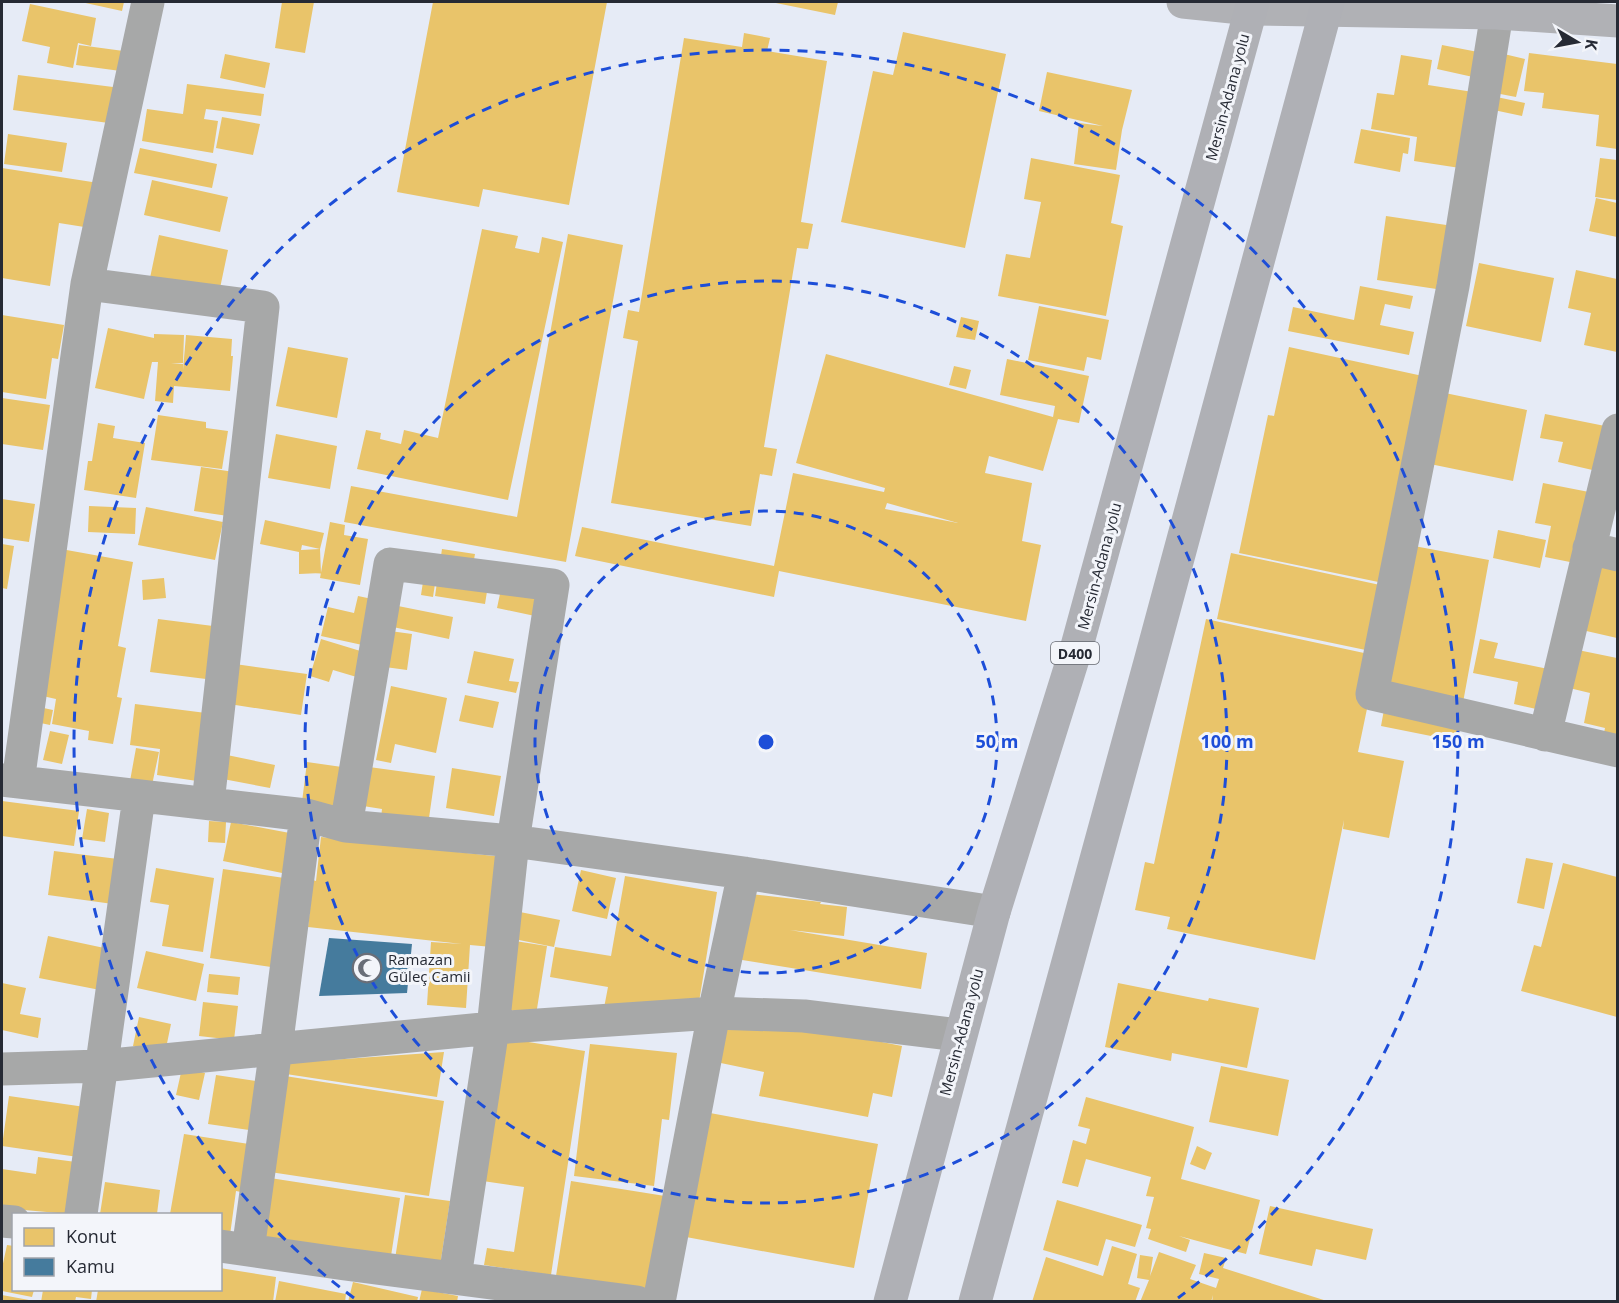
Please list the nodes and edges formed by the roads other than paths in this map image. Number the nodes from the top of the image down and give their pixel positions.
1 (148, 2) edge
2 (1182, 2) edge
3 (1252, 5) edge
4 (1327, 6) edge
5 (1497, 13) junction
6 (1617, 21) edge
7 (87, 284) junction
8 (1617, 430) edge
9 (1603, 552) edge
10 (1545, 735) junction
11 (1617, 751) edge
12 (10, 781) edge
13 (139, 797) junction
14 (208, 803) junction
15 (306, 815) junction
16 (346, 825) junction
17 (513, 841) junction
18 (744, 873) junction
19 (994, 912) junction
20 (714, 1014) junction
21 (493, 1028) junction
22 (959, 1035) junction
23 (276, 1048) junction
24 (101, 1066) junction
25 (2, 1069) edge
26 (81, 1213) edge
27 (234, 1248) edge
28 (455, 1277) junction
29 (637, 1302) edge
30 (659, 1302) edge
31 (890, 1302) edge
32 (975, 1302) edge

1 - 7 street
2 - 3 main road
3 - 4 main road
3 - 19 highway, Mersin-Adana yolu / D400
4 - 5 main road
4 - 32 highway
5 - 6 main road
5 - 10 street
7 - 12 street
7 - 14 street
8 - 9 street
9 - 10 street
10 - 11 street
12 - 13 street
13 - 14 street
13 - 24 street
14 - 15 street
15 - 16 street
15 - 23 street
16 - 17 street
16 - 17 street
17 - 18 street
17 - 21 street
18 - 19 street
18 - 20 street
19 - 22 highway, Mersin-Adana yolu / D400
20 - 21 street
20 - 22 street
20 - 30 street
21 - 23 street
21 - 28 street
22 - 31 highway, Mersin-Adana yolu / D400
23 - 24 street
23 - 27 street
24 - 25 street
24 - 26 street
27 - 28 street
28 - 29 street

